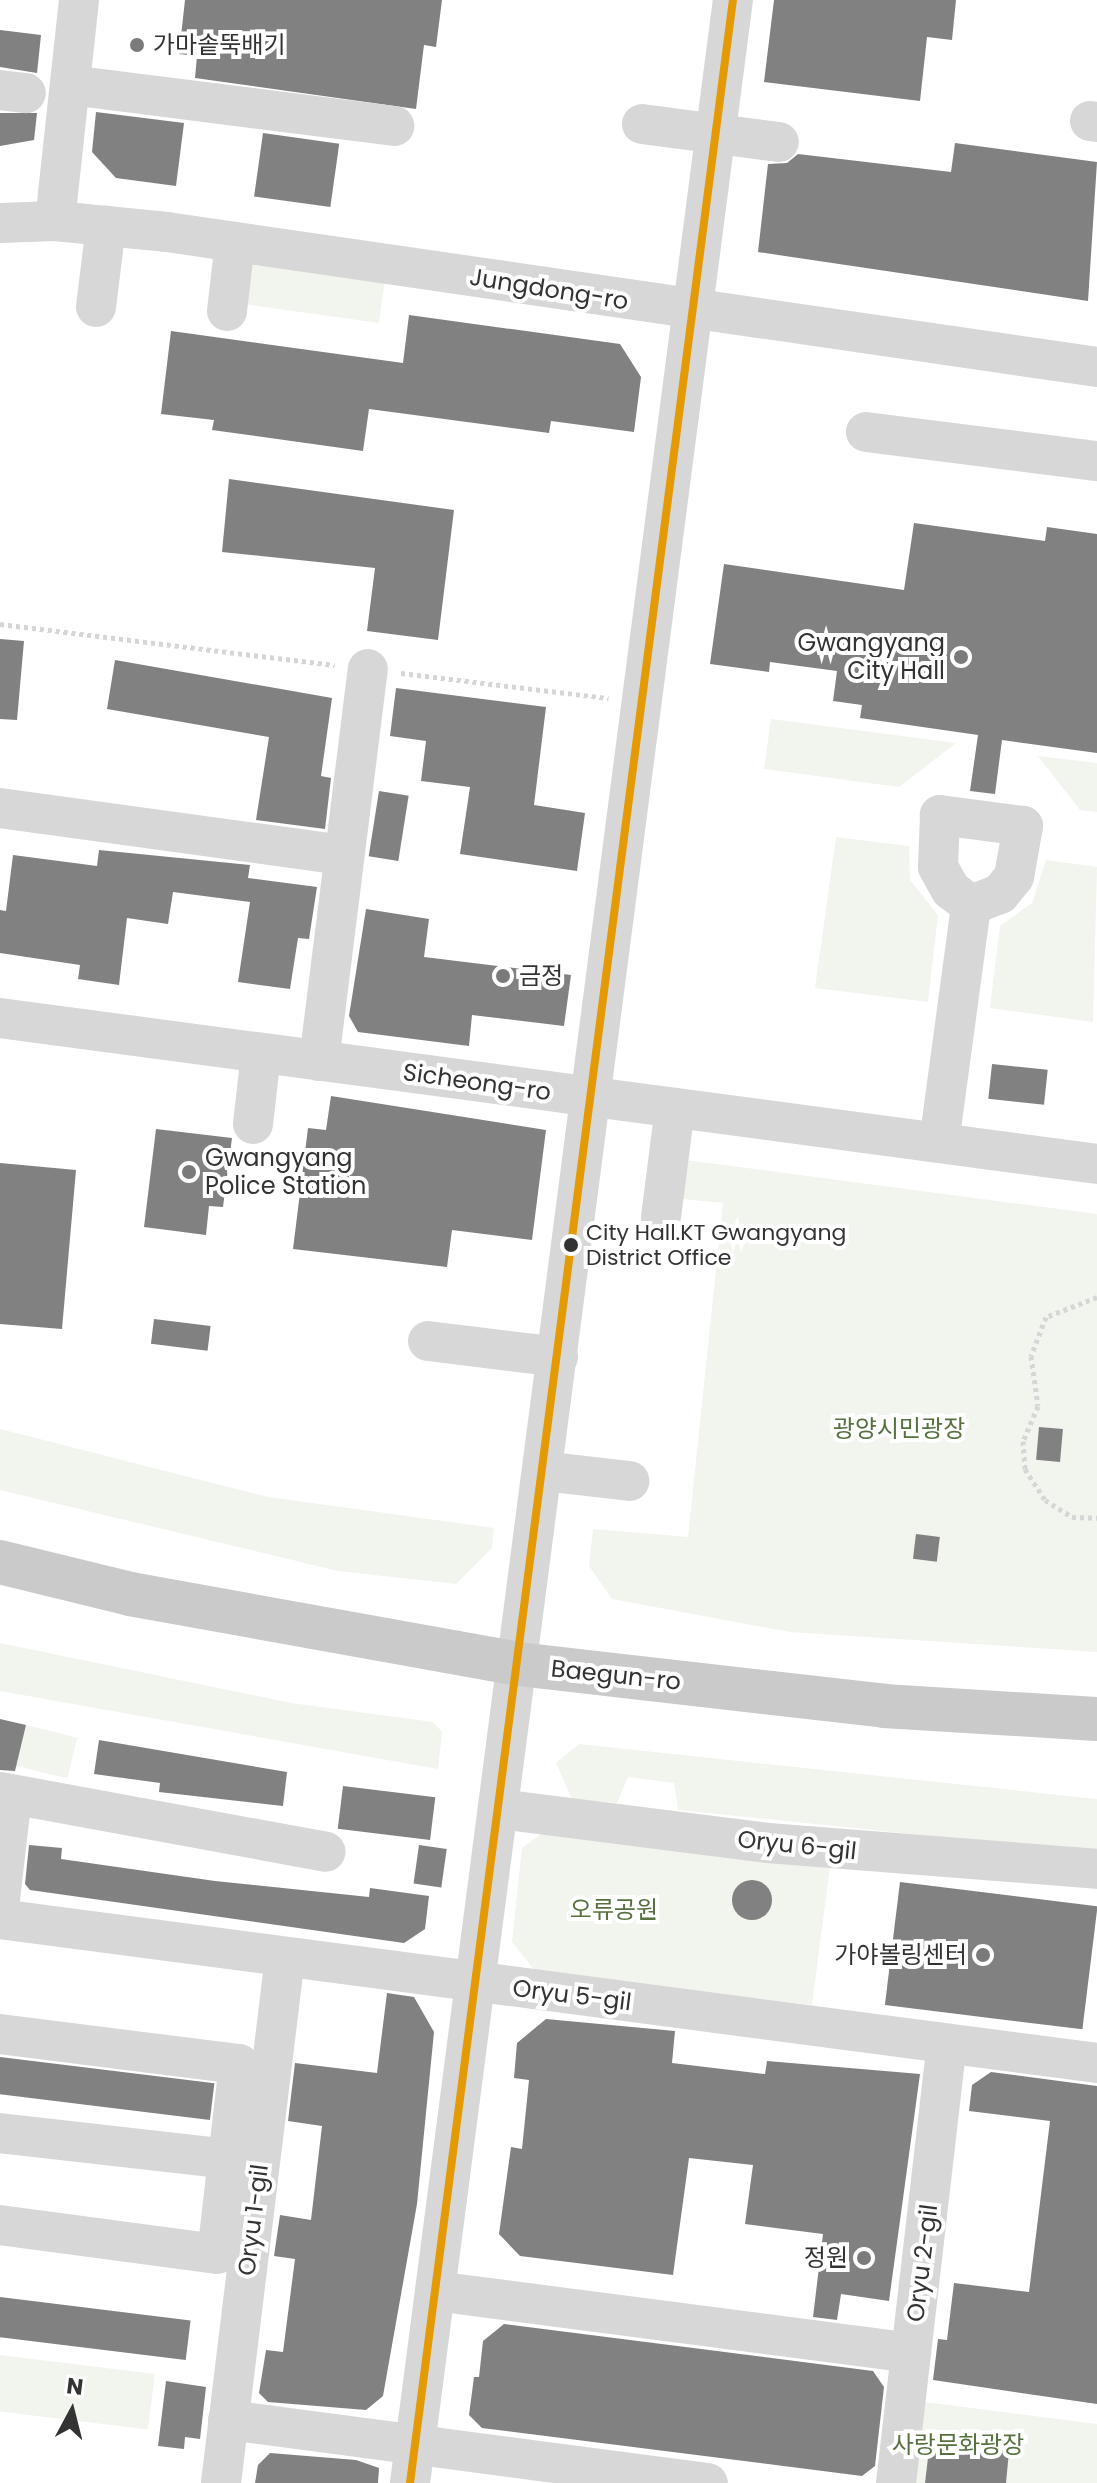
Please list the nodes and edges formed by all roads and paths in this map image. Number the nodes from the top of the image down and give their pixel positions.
1 (79, 0) edge
2 (733, 0) edge
3 (70, 85) junction
4 (642, 124) dead end
5 (394, 126) dead end
6 (716, 135) junction
7 (779, 142) dead end
8 (55, 221) junction
9 (0, 223) edge
10 (106, 226) junction
11 (235, 242) junction
12 (96, 307) dead end
13 (227, 311) dead end
14 (693, 311) junction
15 (1097, 367) edge
16 (866, 432) dead end
17 (1097, 461) edge
18 (0, 624) edge
19 (368, 669) junction
20 (642, 702) junction
21 (0, 808) edge
22 (344, 855) junction
23 (971, 905) dead end
24 (0, 1018) edge
25 (261, 1054) junction
26 (319, 1061) junction
27 (591, 1097) junction
28 (675, 1108) junction
29 (253, 1124) dead end
30 (939, 1143) junction
31 (1097, 1164) edge
32 (661, 1217) dead end
33 (1097, 1297) edge
34 (428, 1341) dead end
35 (558, 1357) junction
36 (543, 1471) junction
37 (629, 1481) dead end
38 (1097, 1518) edge
39 (0, 1562) edge
40 (518, 1664) junction
41 (1097, 1719) edge
42 (6, 1793) edge
43 (499, 1809) junction
44 (326, 1852) dead end
45 (1097, 1869) edge
46 (0, 1899) edge
47 (0, 1919) edge
48 (285, 1957) junction
49 (476, 1983) junction
50 (0, 2034) edge
51 (947, 2044) junction
52 (1097, 2063) edge
53 (0, 2133) edge
54 (228, 2159) junction
55 (0, 2225) edge
56 (435, 2291) junction
57 (911, 2353) junction
58 (228, 2420) junction
59 (413, 2464) edge
60 (221, 2483) edge
61 (708, 2483) edge
62 (896, 2483) edge

1 - 3 street
2 - 6 street
3 - 5 street
3 - 8 street
4 - 6 street
6 - 7 street
6 - 14 street
8 - 9 street, Jungdong-ro
8 - 10 street, Jungdong-ro
10 - 11 street, Jungdong-ro
10 - 12 street
11 - 13 street
11 - 14 street, Jungdong-ro
14 - 15 street, Jungdong-ro
14 - 20 street
16 - 17 street
18 - 19 path
19 - 20 path
19 - 22 street
20 - 27 street
21 - 22 street
22 - 26 street
23 - 30 street
24 - 25 street, Sicheong-ro
25 - 26 street, Sicheong-ro
25 - 29 street
26 - 27 street, Sicheong-ro
27 - 28 street, Sicheong-ro
27 - 35 street
28 - 30 street, Sicheong-ro
28 - 32 street
30 - 31 street, Sicheong-ro
33 - 38 path
34 - 35 street
35 - 36 street
36 - 37 street
36 - 40 street
39 - 40 main road, Baegun-ro
40 - 41 main road, Baegun-ro
40 - 43 street
42 - 44 street
42 - 46 street
43 - 45 street, Oryu 6-gil
43 - 49 street
47 - 48 street, Oryu 5-gil
48 - 49 street, Oryu 5-gil
48 - 58 street, Oryu 1-gil
49 - 51 street, Oryu 5-gil
49 - 56 street
50 - 54 street
51 - 52 street, Oryu 5-gil
51 - 57 street, Oryu 2-gil
53 - 54 street
54 - 55 street
56 - 57 street
56 - 59 street
57 - 62 street, Oryu 2-gil
58 - 59 street
58 - 60 street, Oryu 1-gil
59 - 61 street

